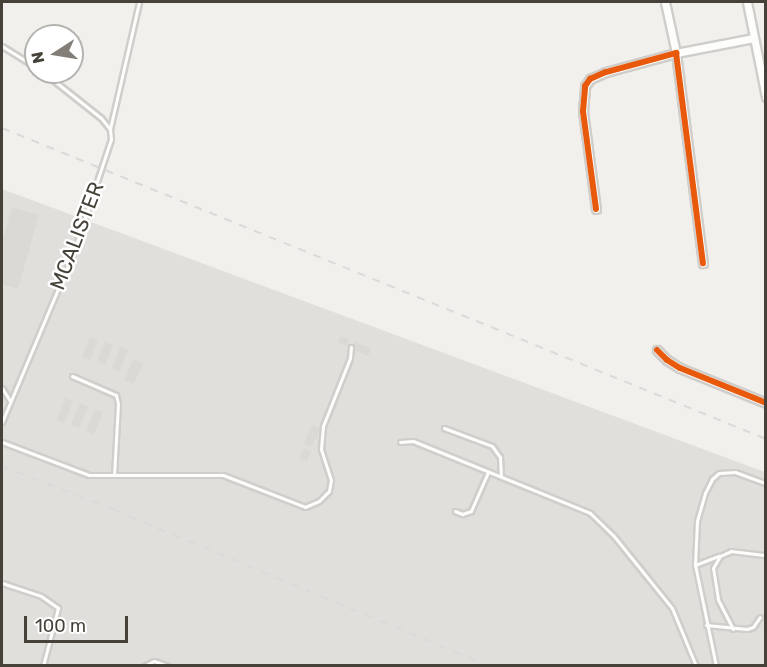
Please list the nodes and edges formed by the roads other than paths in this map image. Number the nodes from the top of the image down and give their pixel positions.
1 (139, 2) edge
2 (665, 2) edge
3 (747, 2) edge
4 (754, 38) junction
5 (2, 46) edge
6 (676, 53) junction
7 (24, 60) edge
8 (58, 84) edge
9 (765, 87) edge
10 (765, 97) edge
11 (110, 129) junction
12 (596, 209) dead end
13 (703, 263) dead end
14 (351, 347) dead end
15 (657, 350) dead end
16 (72, 376) dead end
17 (2, 388) edge
18 (10, 401) junction
19 (765, 403) edge
20 (2, 422) edge
21 (444, 428) dead end
22 (2, 442) edge
23 (400, 442) dead end
24 (488, 471) junction
25 (114, 476) junction
26 (501, 477) junction
27 (765, 483) edge
28 (455, 511) dead end
29 (765, 555) edge
30 (720, 556) junction
31 (695, 565) junction
32 (2, 583) edge
33 (760, 617) dead end
34 (706, 626) junction
35 (733, 629) junction
36 (43, 666) edge
37 (144, 666) edge
38 (168, 666) edge
39 (696, 666) edge
40 (716, 666) edge

1 - 11 lane, MCALISTER
2 - 6 street
3 - 4 street
4 - 6 street
4 - 9 street
5 - 7 lane
6 - 12 street
6 - 13 street
8 - 11 lane
9 - 10 street
11 - 18 lane, MCALISTER
14 - 25 lane
15 - 19 street
16 - 25 lane
17 - 18 lane
18 - 20 lane, MCALISTER
21 - 26 lane
22 - 25 lane
23 - 24 lane
24 - 26 lane
24 - 28 lane
26 - 39 lane
27 - 31 lane
29 - 30 lane
30 - 31 lane
30 - 35 lane
31 - 34 lane
32 - 36 lane
33 - 35 lane
34 - 35 lane
34 - 40 lane
37 - 38 lane

